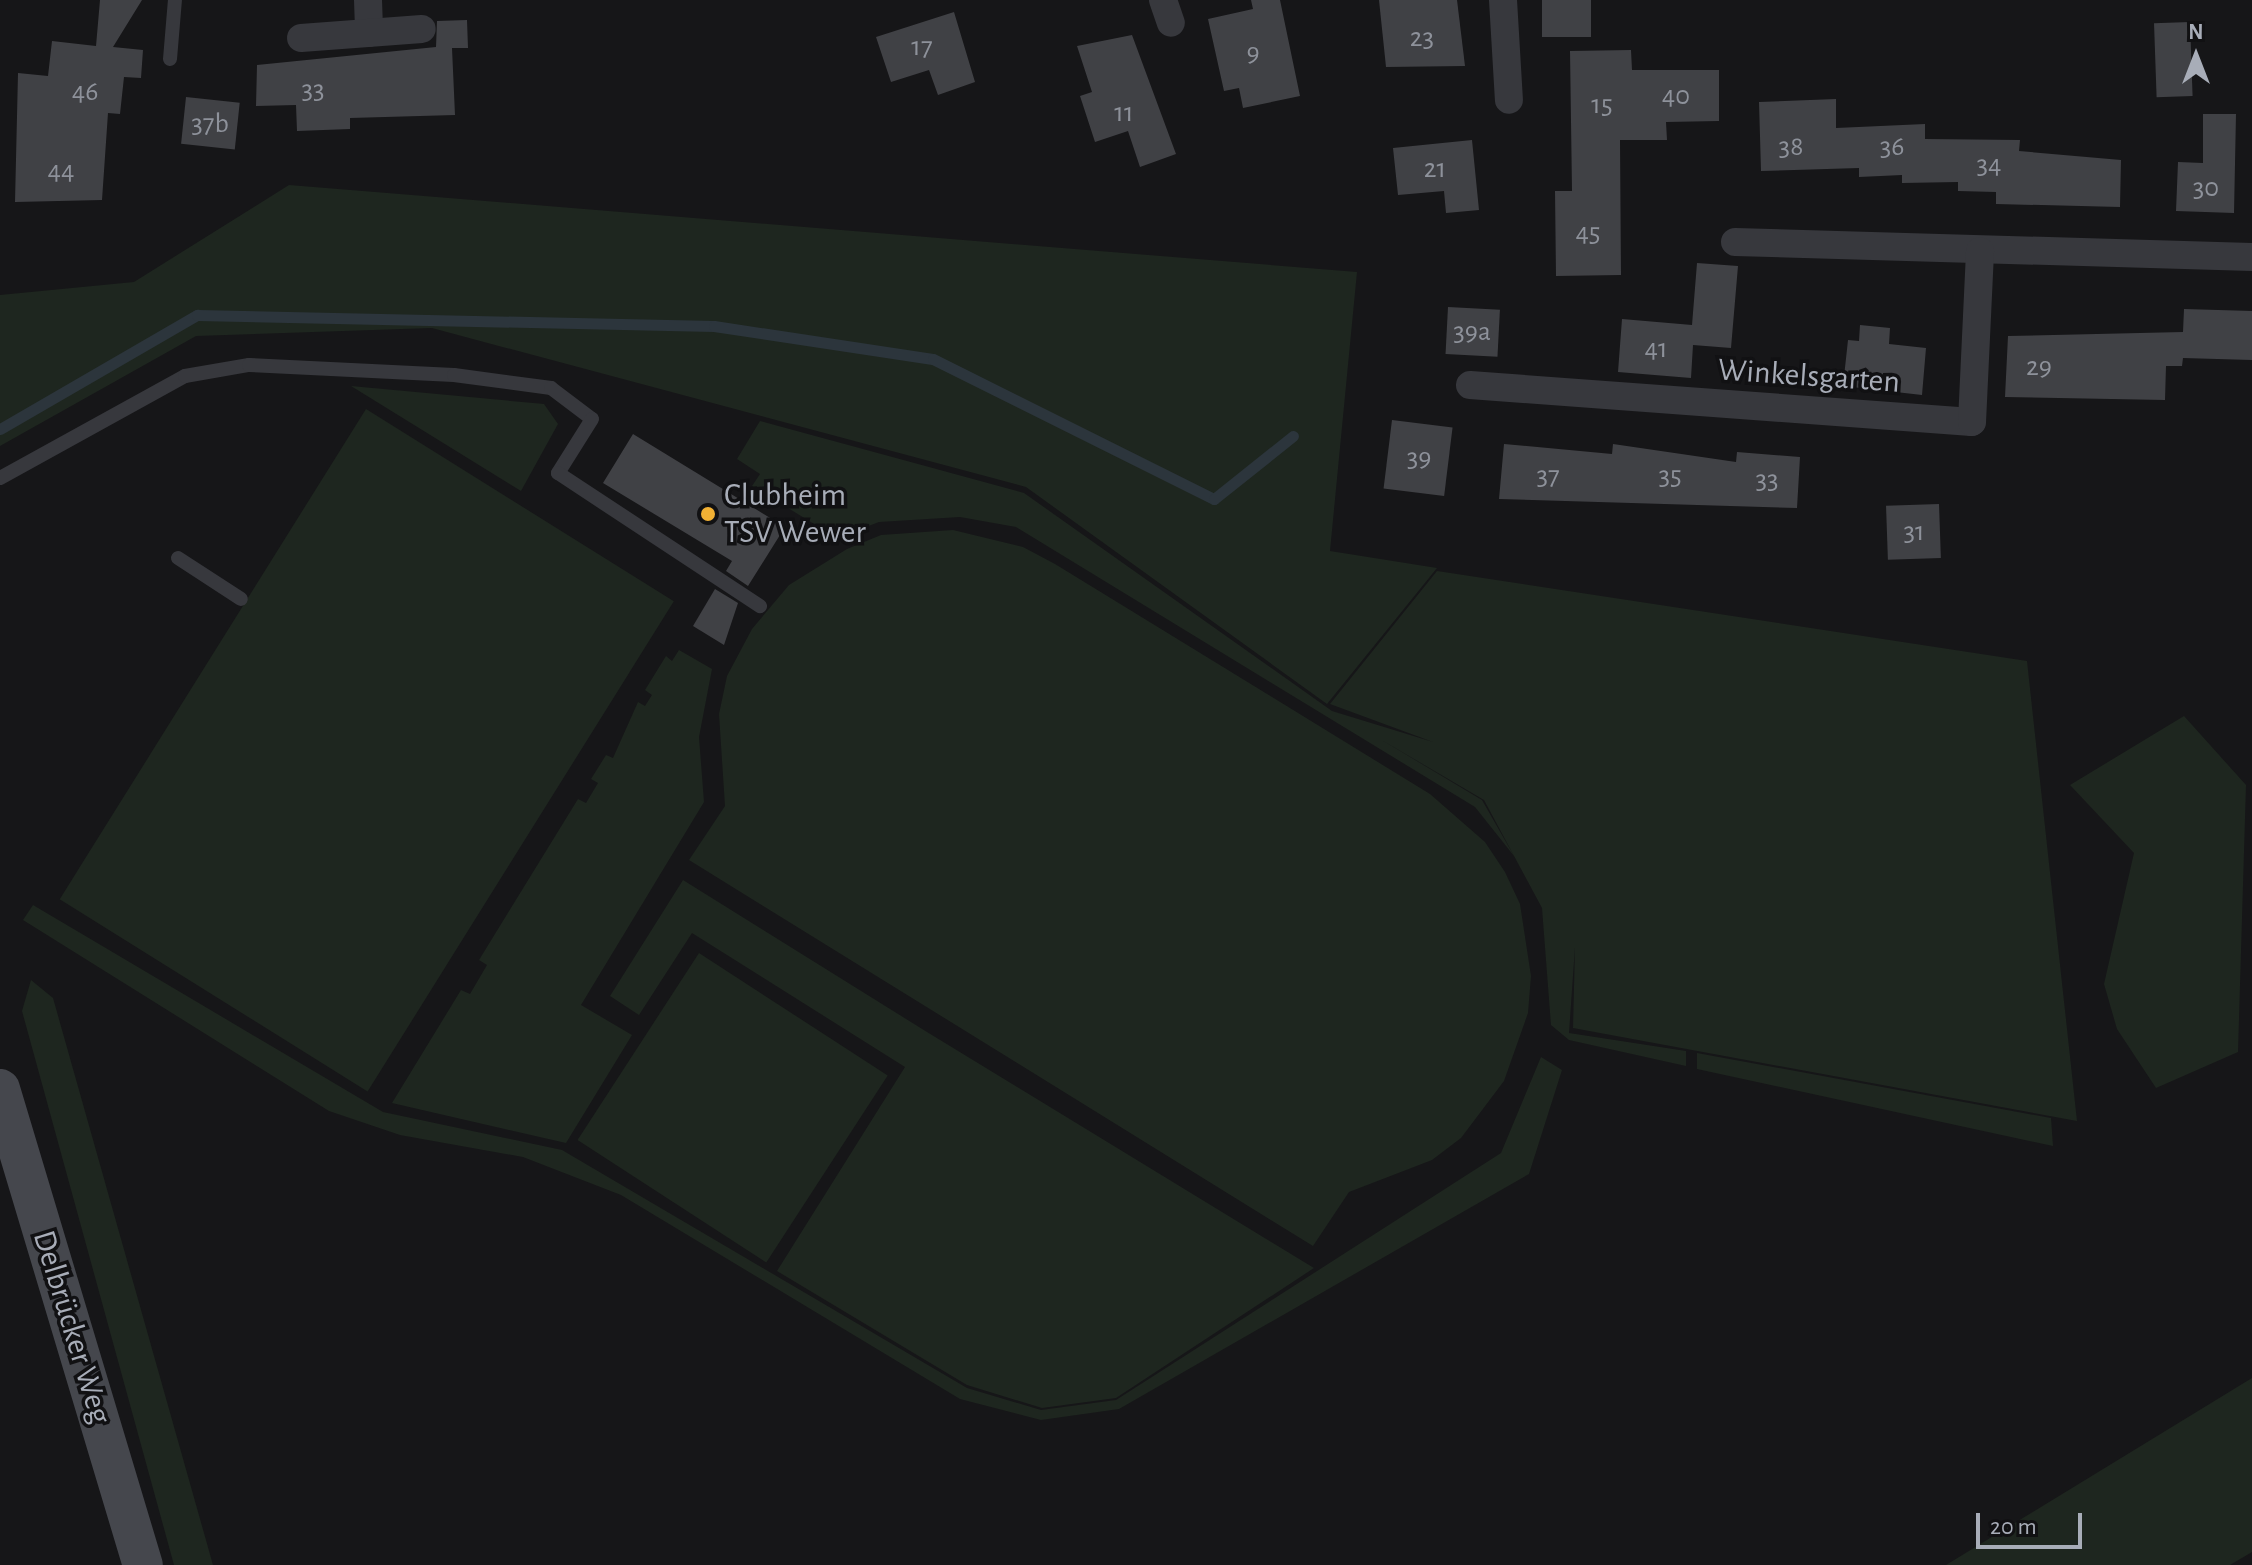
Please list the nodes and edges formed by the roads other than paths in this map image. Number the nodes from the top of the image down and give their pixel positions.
1 (175, 0) edge
2 (368, 0) edge
3 (1503, 0) edge
4 (422, 29) dead end
5 (369, 33) junction
6 (301, 38) dead end
7 (170, 59) dead end
8 (1509, 100) dead end
9 (1735, 242) dead end
10 (1980, 251) junction
11 (2252, 257) edge
12 (1470, 385) dead end
13 (0, 478) edge
14 (178, 558) dead end
15 (241, 599) dead end
16 (760, 606) dead end
17 (0, 1089) edge
18 (143, 1565) edge

1 - 7 lane
2 - 5 street
3 - 8 street
4 - 5 street
5 - 6 street
9 - 10 street
10 - 11 street
10 - 12 street, Winkelsgarten
13 - 16 lane
14 - 15 lane
17 - 18 street, Delbrücker Weg

